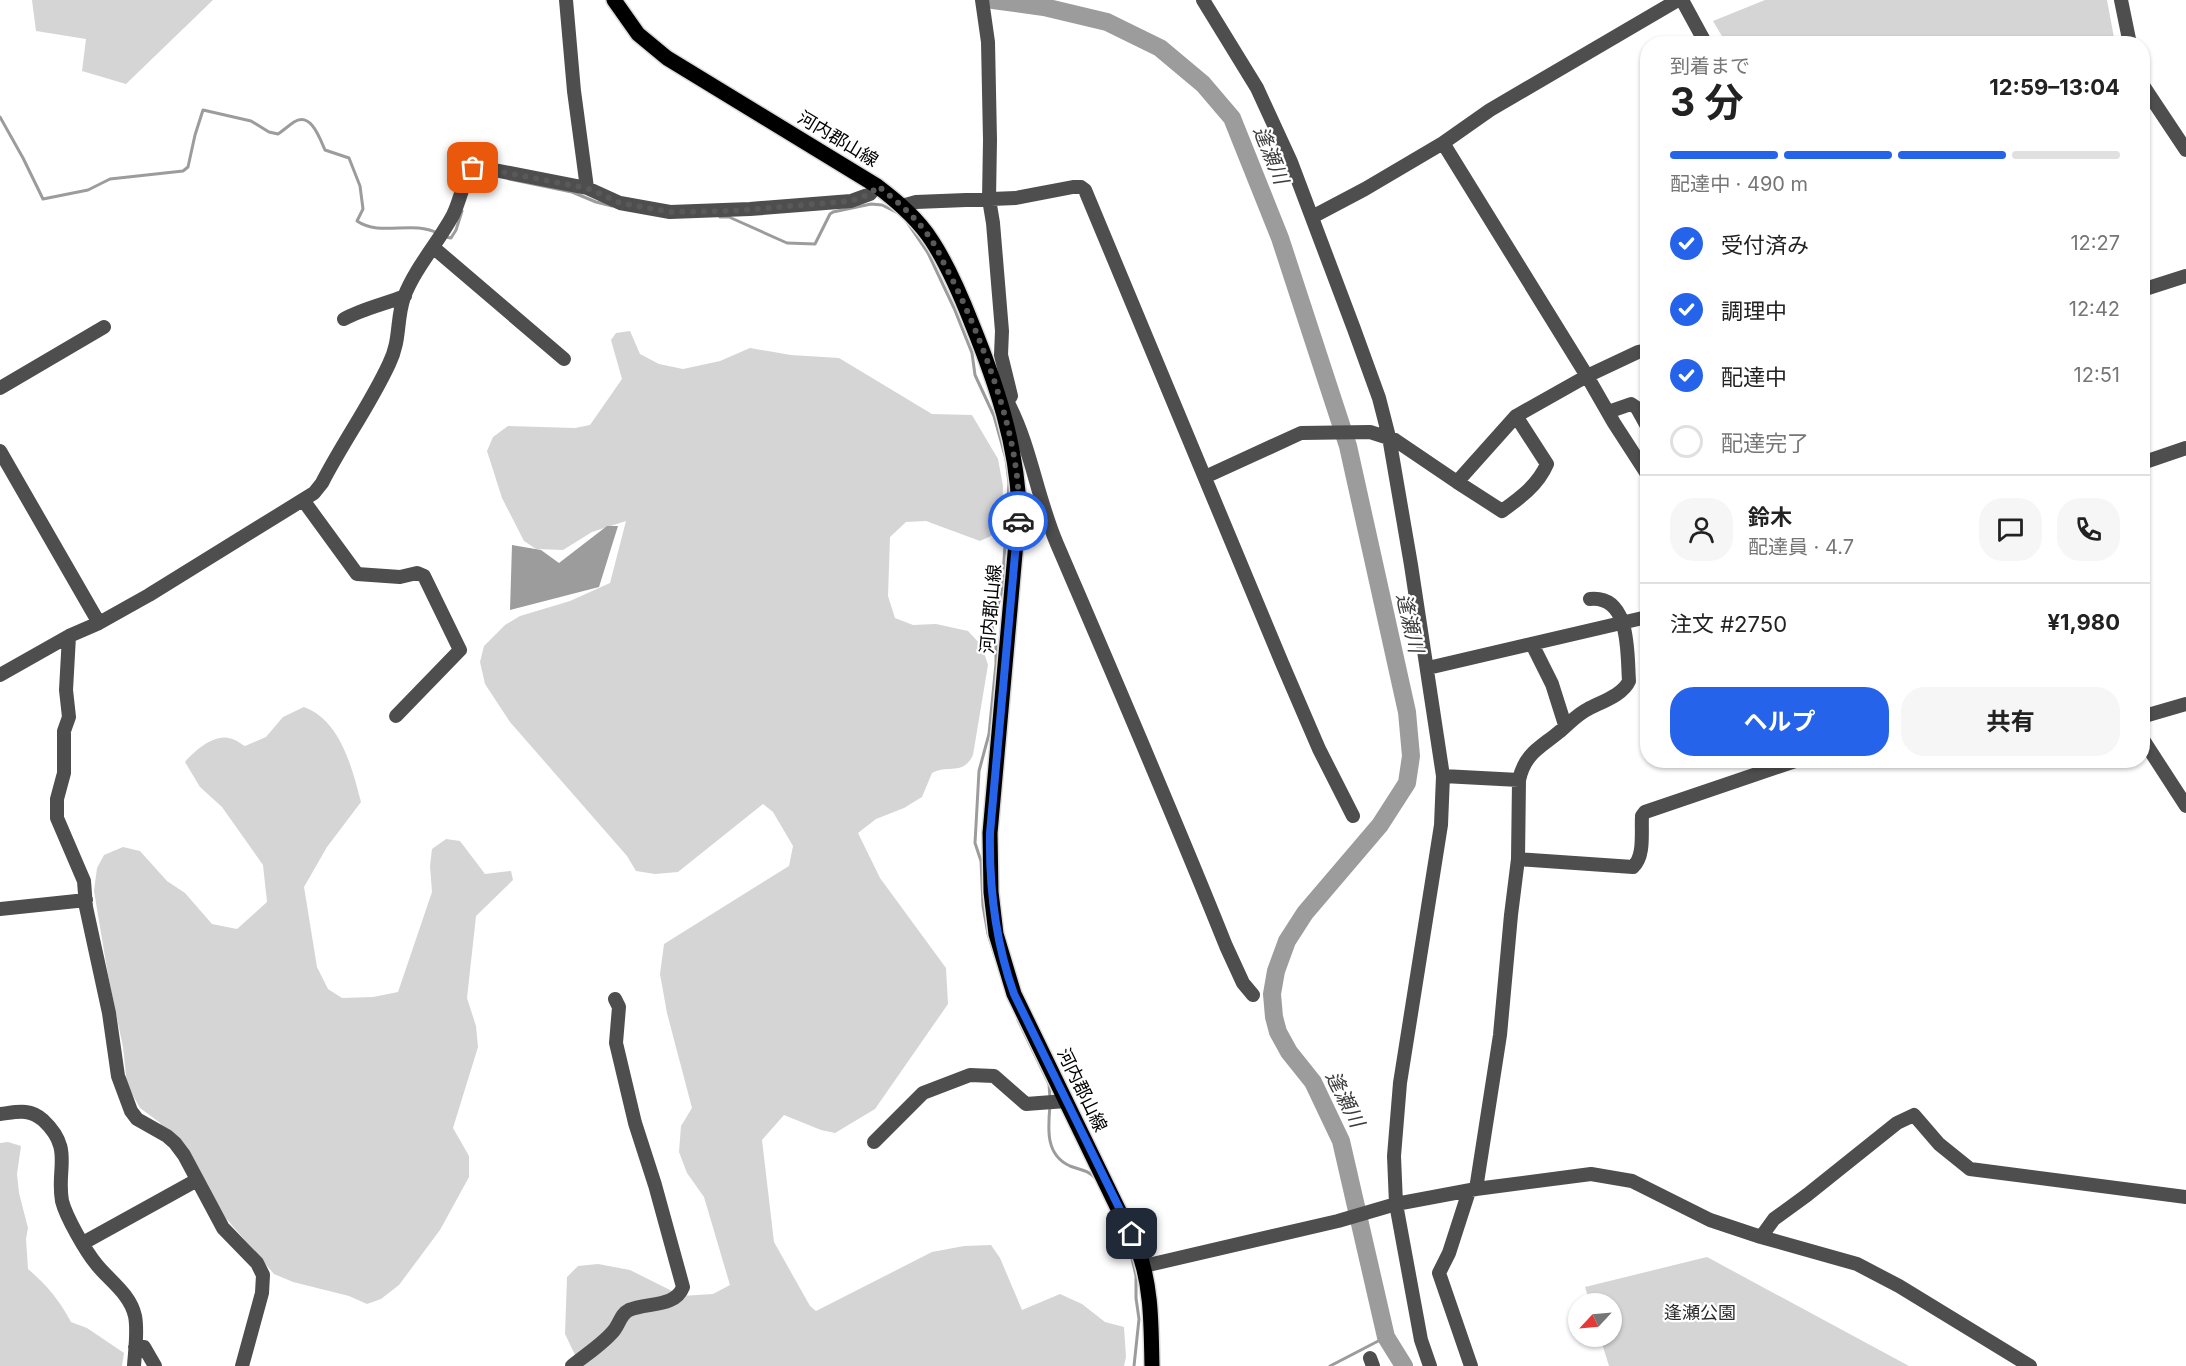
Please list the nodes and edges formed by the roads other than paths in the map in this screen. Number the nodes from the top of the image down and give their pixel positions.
1 (566, 0) edge
2 (614, 0) edge
3 (982, 0) edge
4 (1203, 0) edge
5 (1680, 0) edge
6 (2121, 0) edge
7 (1701, 36) edge
8 (2128, 36) edge
9 (2150, 96) edge
10 (1443, 143) junction
11 (2186, 150) edge
12 (878, 186) junction
13 (587, 188) junction
14 (989, 199) junction
15 (903, 206) junction
16 (1312, 217) junction
17 (434, 248) junction
18 (2186, 276) edge
19 (2150, 287) edge
20 (405, 296) junction
21 (344, 319) dead end
22 (104, 327) dead end
23 (1640, 352) edge
24 (564, 359) dead end
25 (1587, 375) junction
26 (0, 388) edge
27 (1005, 406) junction
28 (1608, 412) junction
29 (1640, 413) edge
30 (1516, 416) junction
31 (1389, 437) junction
32 (2186, 448) edge
33 (0, 451) edge
34 (2150, 460) edge
35 (1640, 463) edge
36 (1205, 477) junction
37 (1457, 482) junction
38 (303, 500) junction
39 (1590, 599) dead end
40 (1640, 619) edge
41 (99, 623) junction
42 (1623, 623) junction
43 (69, 636) junction
44 (1532, 644) junction
45 (1428, 668) junction
46 (0, 675) edge
47 (2186, 704) edge
48 (2150, 714) edge
49 (396, 716) dead end
50 (1565, 725) junction
51 (2150, 750) edge
52 (1766, 768) edge
53 (1443, 776) junction
54 (1519, 780) junction
55 (2186, 806) edge
56 (1353, 816) dead end
57 (1518, 859) junction
58 (86, 900) junction
59 (0, 909) edge
60 (1253, 994) dead end
61 (615, 999) dead end
62 (1066, 1101) junction
63 (0, 1114) edge
64 (874, 1142) dead end
65 (197, 1180) junction
66 (1473, 1190) junction
67 (2186, 1197) edge
68 (1393, 1205) junction
69 (1761, 1237) junction
70 (82, 1243) junction
71 (1144, 1266) junction
72 (135, 1347) junction
73 (134, 1366) edge
74 (155, 1366) edge
75 (242, 1366) edge
76 (572, 1366) edge
77 (1152, 1366) edge
78 (1431, 1366) edge
79 (1471, 1366) edge
80 (2030, 1366) edge

1 - 13 street
2 - 12 main road, 河内郡山線
3 - 14 street
4 - 16 street
5 - 7 street
5 - 10 street
6 - 8 street
9 - 11 street
10 - 16 street
10 - 25 street
12 - 13 street
12 - 15 main road, 河内郡山線
13 - 17 street
14 - 15 street
14 - 27 street
14 - 36 street
15 - 27 main road, 河内郡山線
16 - 31 street
17 - 20 street
17 - 24 street
18 - 19 street
20 - 21 street
20 - 38 street
22 - 26 street
23 - 25 street
25 - 28 street
25 - 30 street
27 - 60 street
27 - 62 main road, 河内郡山線
28 - 29 street
28 - 35 street
30 - 37 street
30 - 37 street
31 - 36 street
31 - 37 street
31 - 45 street
32 - 34 street
33 - 41 street
36 - 56 street
38 - 41 street
38 - 49 street
39 - 42 street
40 - 42 street
41 - 43 street
42 - 44 street
42 - 50 street
43 - 46 street
43 - 58 street
44 - 45 street
44 - 50 street
45 - 53 street
47 - 48 street
50 - 54 street
51 - 55 street
52 - 57 street
53 - 54 street
53 - 68 street
54 - 57 street
57 - 66 street
58 - 59 street
58 - 65 street
61 - 76 street
62 - 64 street
62 - 71 main road, 河内郡山線
63 - 70 street
65 - 70 street
65 - 75 street
66 - 68 street
66 - 69 street
66 - 79 street
67 - 69 street
68 - 71 street
68 - 78 street
69 - 80 street
70 - 72 street
71 - 77 main road, 河内郡山線
72 - 73 street
72 - 74 street

